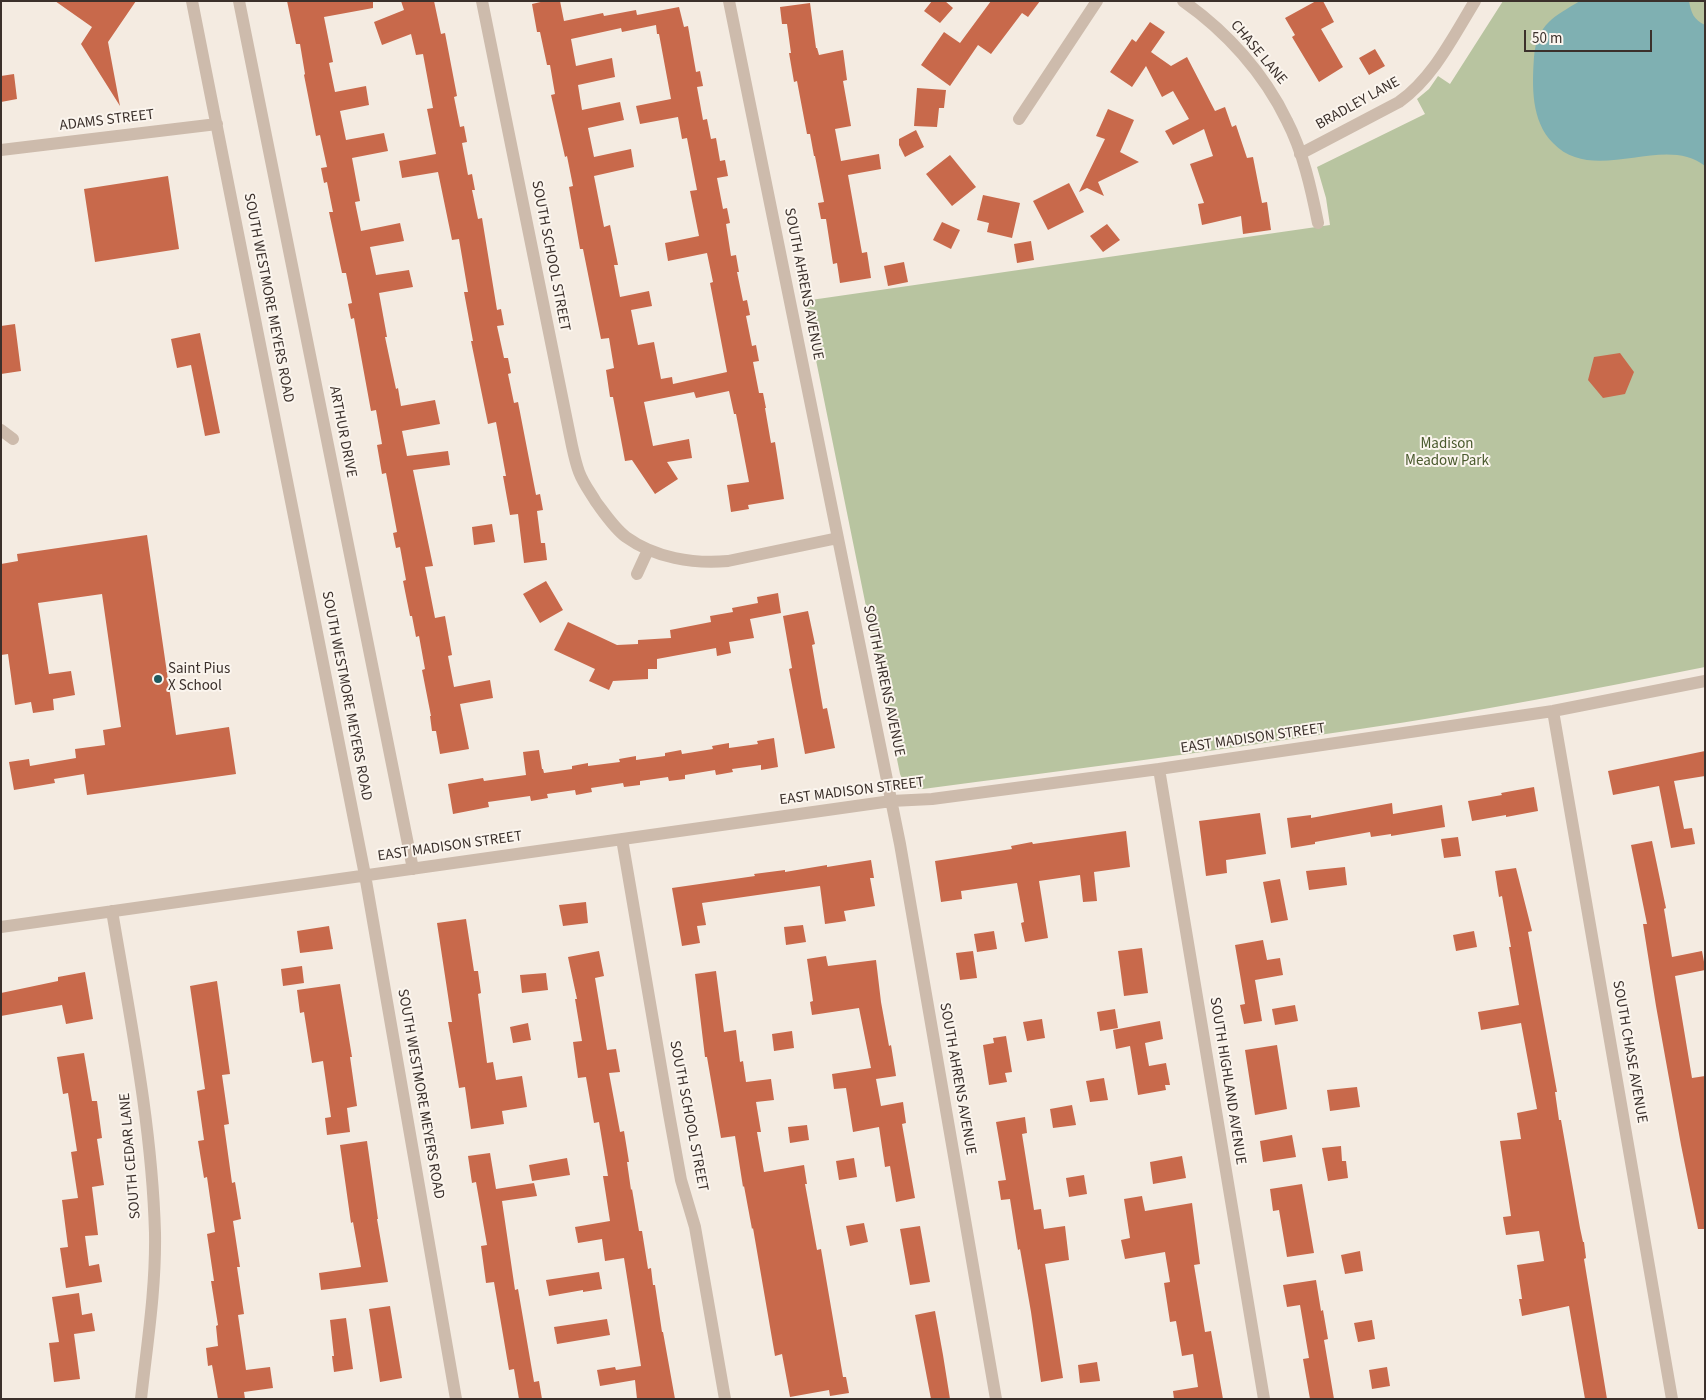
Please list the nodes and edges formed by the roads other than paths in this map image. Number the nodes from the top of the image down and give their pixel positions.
1 (192, 1) edge
2 (239, 1) edge
3 (482, 1) edge
4 (729, 1) edge
5 (1097, 1) edge
6 (1183, 1) edge
7 (1475, 1) edge
8 (1019, 119) dead end
9 (216, 124) junction
10 (1, 150) edge
11 (1300, 154) junction
12 (1318, 222) dead end
13 (1, 430) edge
14 (13, 439) dead end
15 (838, 538) junction
16 (648, 550) junction
17 (637, 574) dead end
18 (1705, 681) edge
19 (1553, 711) junction
20 (1159, 769) junction
21 (891, 801) junction
22 (622, 839) junction
23 (413, 869) junction
24 (365, 875) junction
25 (112, 911) junction
26 (1, 927) edge
27 (142, 1399) edge
28 (456, 1399) edge
29 (725, 1399) edge
30 (996, 1399) edge
31 (1264, 1399) edge
32 (1672, 1399) edge

1 - 9 street, SOUTH WESTMORE MEYERS ROAD
2 - 23 street, ARTHUR DRIVE
3 - 16 street, SOUTH SCHOOL STREET
4 - 15 street, SOUTH AHRENS AVENUE
5 - 8 street
6 - 11 street, CHASE LANE
7 - 11 street, BRADLEY LANE
9 - 10 street, ADAMS STREET
9 - 24 street, SOUTH WESTMORE MEYERS ROAD
11 - 12 street, CHASE LANE
13 - 14 street
15 - 16 street, SOUTH SCHOOL STREET
15 - 21 street, SOUTH AHRENS AVENUE
16 - 17 street
18 - 19 street, EAST MADISON STREET
19 - 20 street, EAST MADISON STREET
19 - 32 street, SOUTH CHASE AVENUE
20 - 21 street, EAST MADISON STREET
20 - 31 street, SOUTH HIGHLAND AVENUE
21 - 22 street, EAST MADISON STREET
21 - 30 street, SOUTH AHRENS AVENUE
22 - 23 street, EAST MADISON STREET
22 - 29 street, SOUTH SCHOOL STREET
23 - 24 street, EAST MADISON STREET
24 - 25 street, EAST MADISON STREET
24 - 28 street, SOUTH WESTMORE MEYERS ROAD
25 - 26 street, EAST MADISON STREET
25 - 27 street, SOUTH CEDAR LANE

